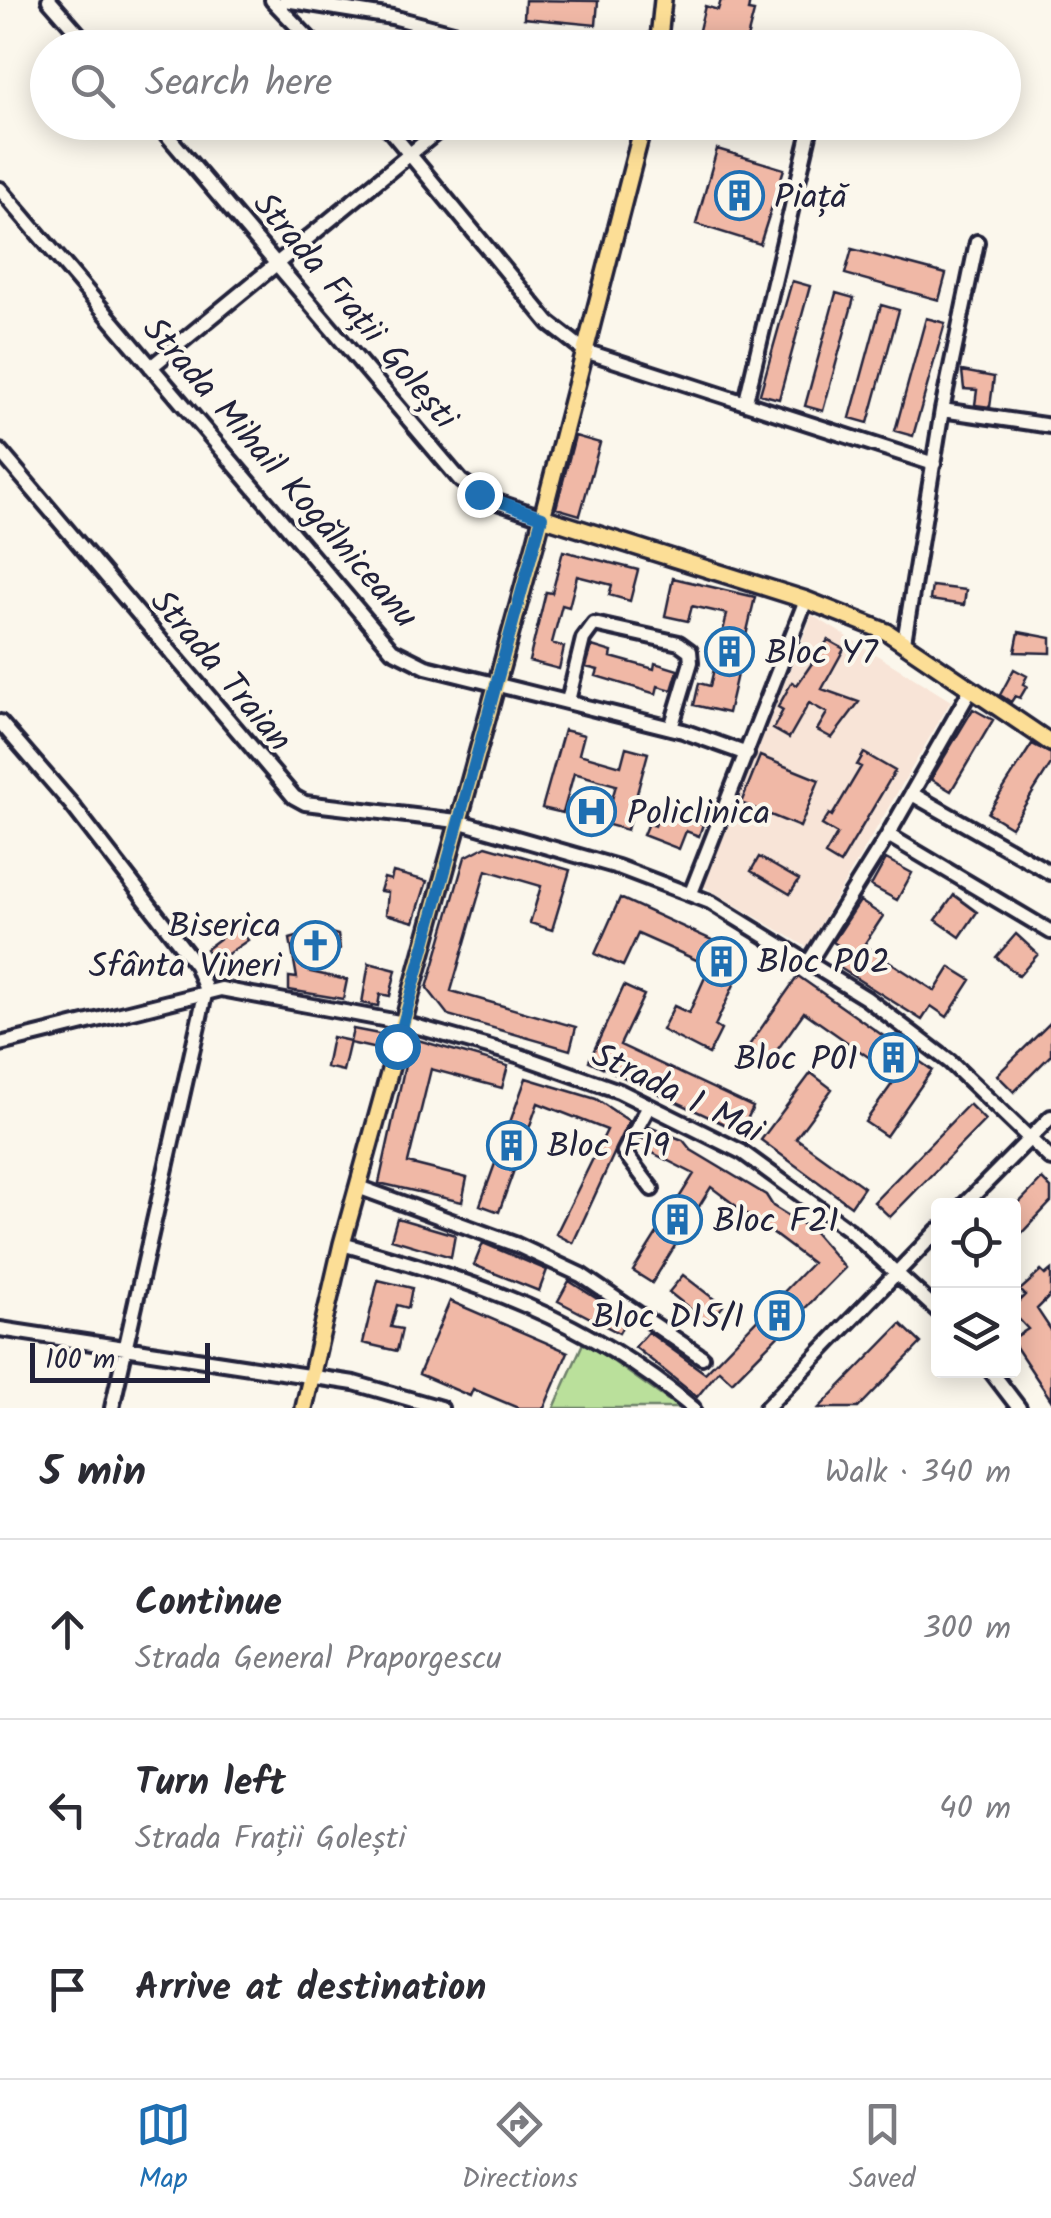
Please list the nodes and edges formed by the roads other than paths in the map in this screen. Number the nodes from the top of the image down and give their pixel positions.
1 (50, 0) edge
2 (272, 0) edge
3 (285, 0) edge
4 (663, 0) edge
5 (76, 30) edge
6 (301, 30) edge
7 (439, 30) edge
8 (660, 30) edge
9 (172, 140) edge
10 (398, 140) edge
11 (427, 140) edge
12 (639, 140) edge
13 (810, 140) edge
14 (410, 154) junction
15 (0, 190) edge
16 (977, 242) dead end
17 (278, 262) junction
18 (584, 351) junction
19 (150, 367) junction
20 (746, 401) junction
21 (942, 410) junction
22 (1051, 426) edge
23 (0, 450) edge
24 (934, 464) junction
25 (542, 517) junction
26 (806, 600) junction
27 (904, 642) junction
28 (496, 684) junction
29 (970, 691) junction
30 (568, 701) junction
31 (0, 722) edge
32 (672, 728) junction
33 (1051, 743) edge
34 (747, 754) junction
35 (912, 794) junction
36 (457, 820) junction
37 (888, 835) junction
38 (1051, 873) edge
39 (691, 893) junction
40 (1051, 932) edge
41 (809, 962) junction
42 (206, 990) junction
43 (404, 1023) junction
44 (0, 1044) edge
45 (650, 1106) junction
46 (1051, 1117) edge
47 (1030, 1139) junction
48 (1051, 1159) edge
49 (358, 1187) junction
50 (652, 1189) dead end
51 (971, 1198) edge
52 (931, 1237) edge
53 (342, 1244) junction
54 (897, 1271) junction
55 (931, 1304) edge
56 (0, 1329) edge
57 (127, 1351) junction
58 (702, 1357) dead end
59 (310, 1376) junction
60 (996, 1378) edge
61 (112, 1408) edge
62 (304, 1408) edge
63 (440, 1408) edge
64 (693, 1408) edge
65 (766, 1408) edge
66 (1019, 1408) edge

1 - 5 street
2 - 6 street
3 - 7 street
4 - 8 main road
9 - 17 street, Strada Frații Golești
10 - 14 street
11 - 14 street
12 - 18 main road
13 - 20 street
14 - 17 street
14 - 18 street
15 - 19 street, Strada Mihail Kogălniceanu
16 - 21 street
17 - 19 street
17 - 25 street, Strada Frații Golești
18 - 20 street
18 - 25 main road
19 - 28 street, Strada Mihail Kogălniceanu
20 - 24 street
21 - 22 street
21 - 24 street
23 - 36 street, Strada Traian
24 - 27 street
25 - 26 main road, Strada Frații Golești
25 - 28 main road
26 - 27 main road, Strada Frații Golești
26 - 34 street
27 - 29 main road, Strada Frații Golești
28 - 30 street, Strada Mihail Kogălniceanu
28 - 36 main road
29 - 33 main road, Strada Frații Golești
29 - 35 street
30 - 32 street, Strada Mihail Kogălniceanu
30 - 32 street
31 - 42 street
32 - 34 street, Strada Mihail Kogălniceanu
34 - 39 street
35 - 37 street
35 - 38 street
36 - 39 street, Strada Traian
36 - 43 main road
37 - 40 street
37 - 41 street
39 - 41 street, Strada Traian
41 - 47 street, Strada Traian
42 - 43 street, Strada 1 Mai
42 - 44 street
42 - 57 street
43 - 45 street, Strada 1 Mai
43 - 49 main road
45 - 50 street
45 - 54 street, Strada 1 Mai
46 - 47 street
47 - 48 street, Strada Traian
47 - 51 street
49 - 53 main road
49 - 58 street
52 - 54 street
53 - 59 main road
53 - 64 street
54 - 55 street, Strada 1 Mai
54 - 65 street
56 - 57 street
57 - 59 street
57 - 61 street
59 - 62 main road
59 - 63 street
60 - 66 street

